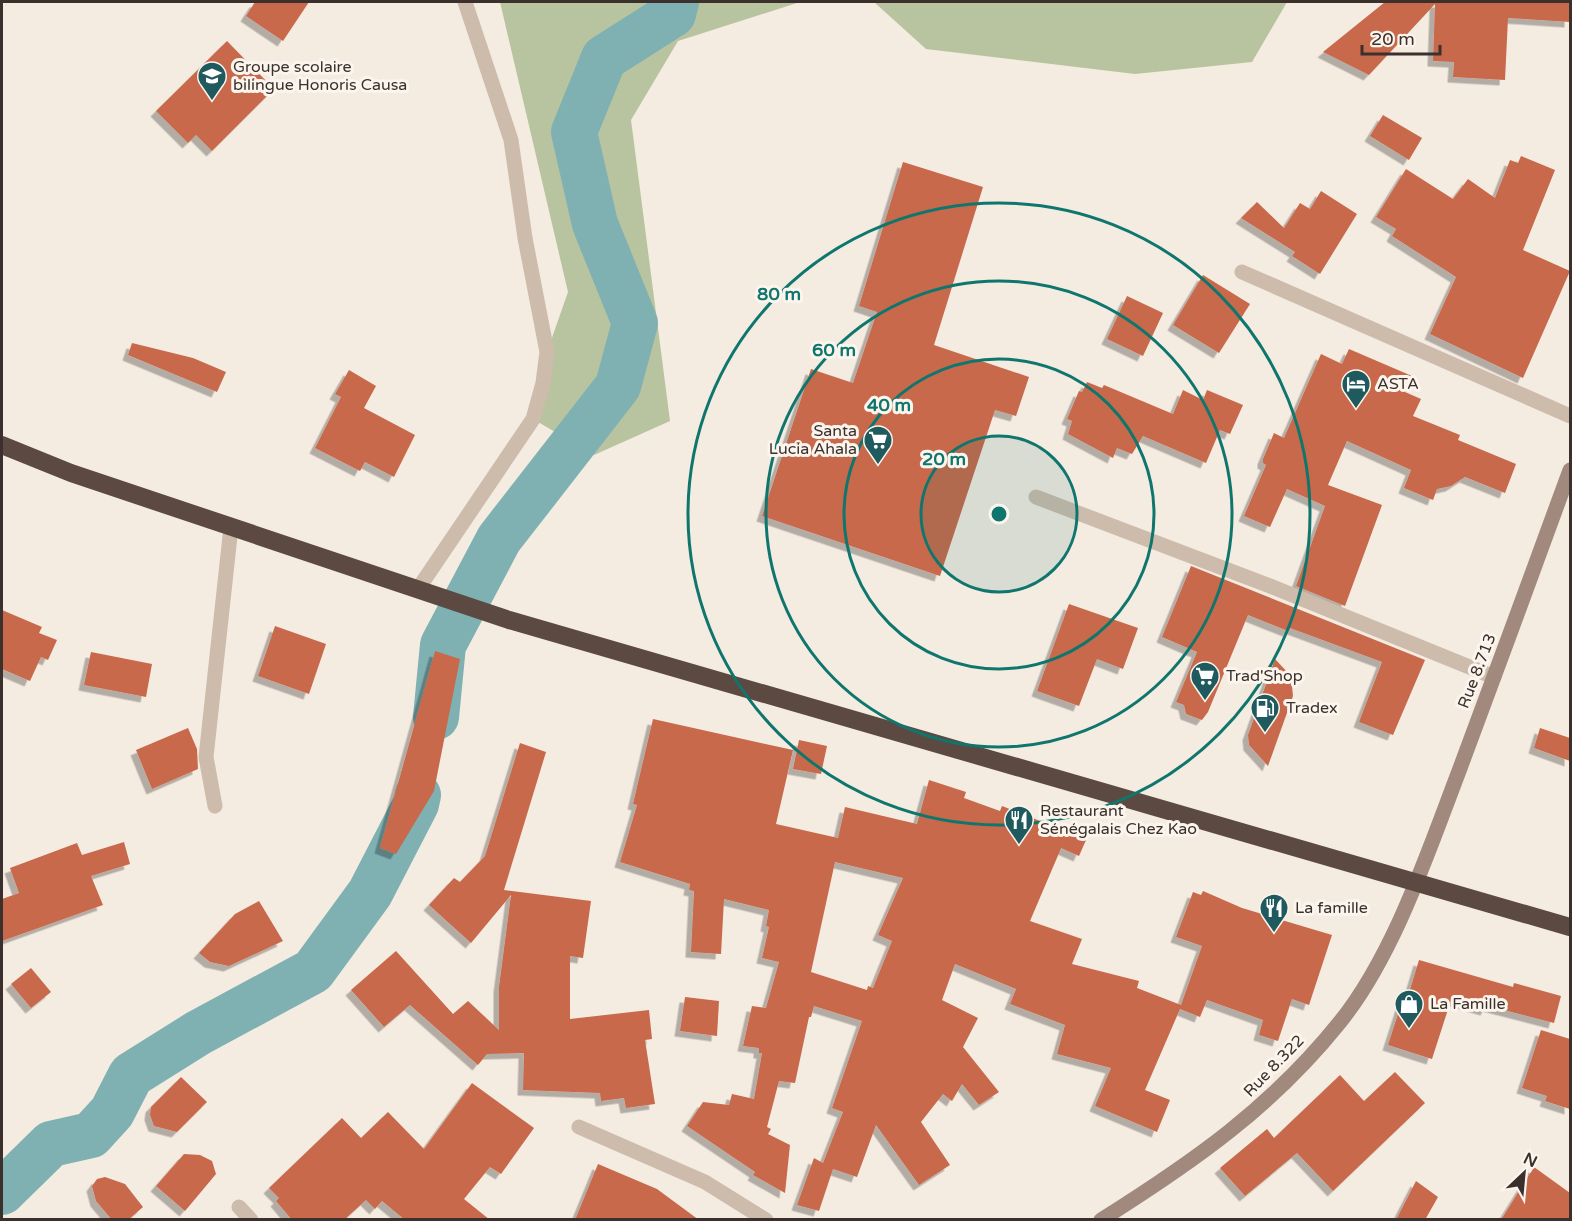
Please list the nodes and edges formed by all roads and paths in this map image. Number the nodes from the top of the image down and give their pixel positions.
1 (465, 2) edge
2 (1242, 272) dead end
3 (1570, 416) edge
4 (2, 445) edge
5 (1570, 470) edge
6 (1036, 497) dead end
7 (231, 527) junction
8 (418, 589) junction
9 (1494, 677) junction
10 (215, 806) dead end
11 (1416, 884) junction
12 (1570, 927) edge
13 (579, 1126) dead end
14 (239, 1207) dead end
15 (251, 1220) edge
16 (766, 1220) edge
17 (1101, 1220) edge

1 - 8 street
2 - 3 street
4 - 7 highway
5 - 9 main road, Rue 8.713
6 - 9 street
7 - 8 highway
7 - 10 street
8 - 11 highway
9 - 11 main road, Rue 8.713
11 - 12 highway
11 - 17 main road, Rue 8.322
13 - 16 street
14 - 15 street

